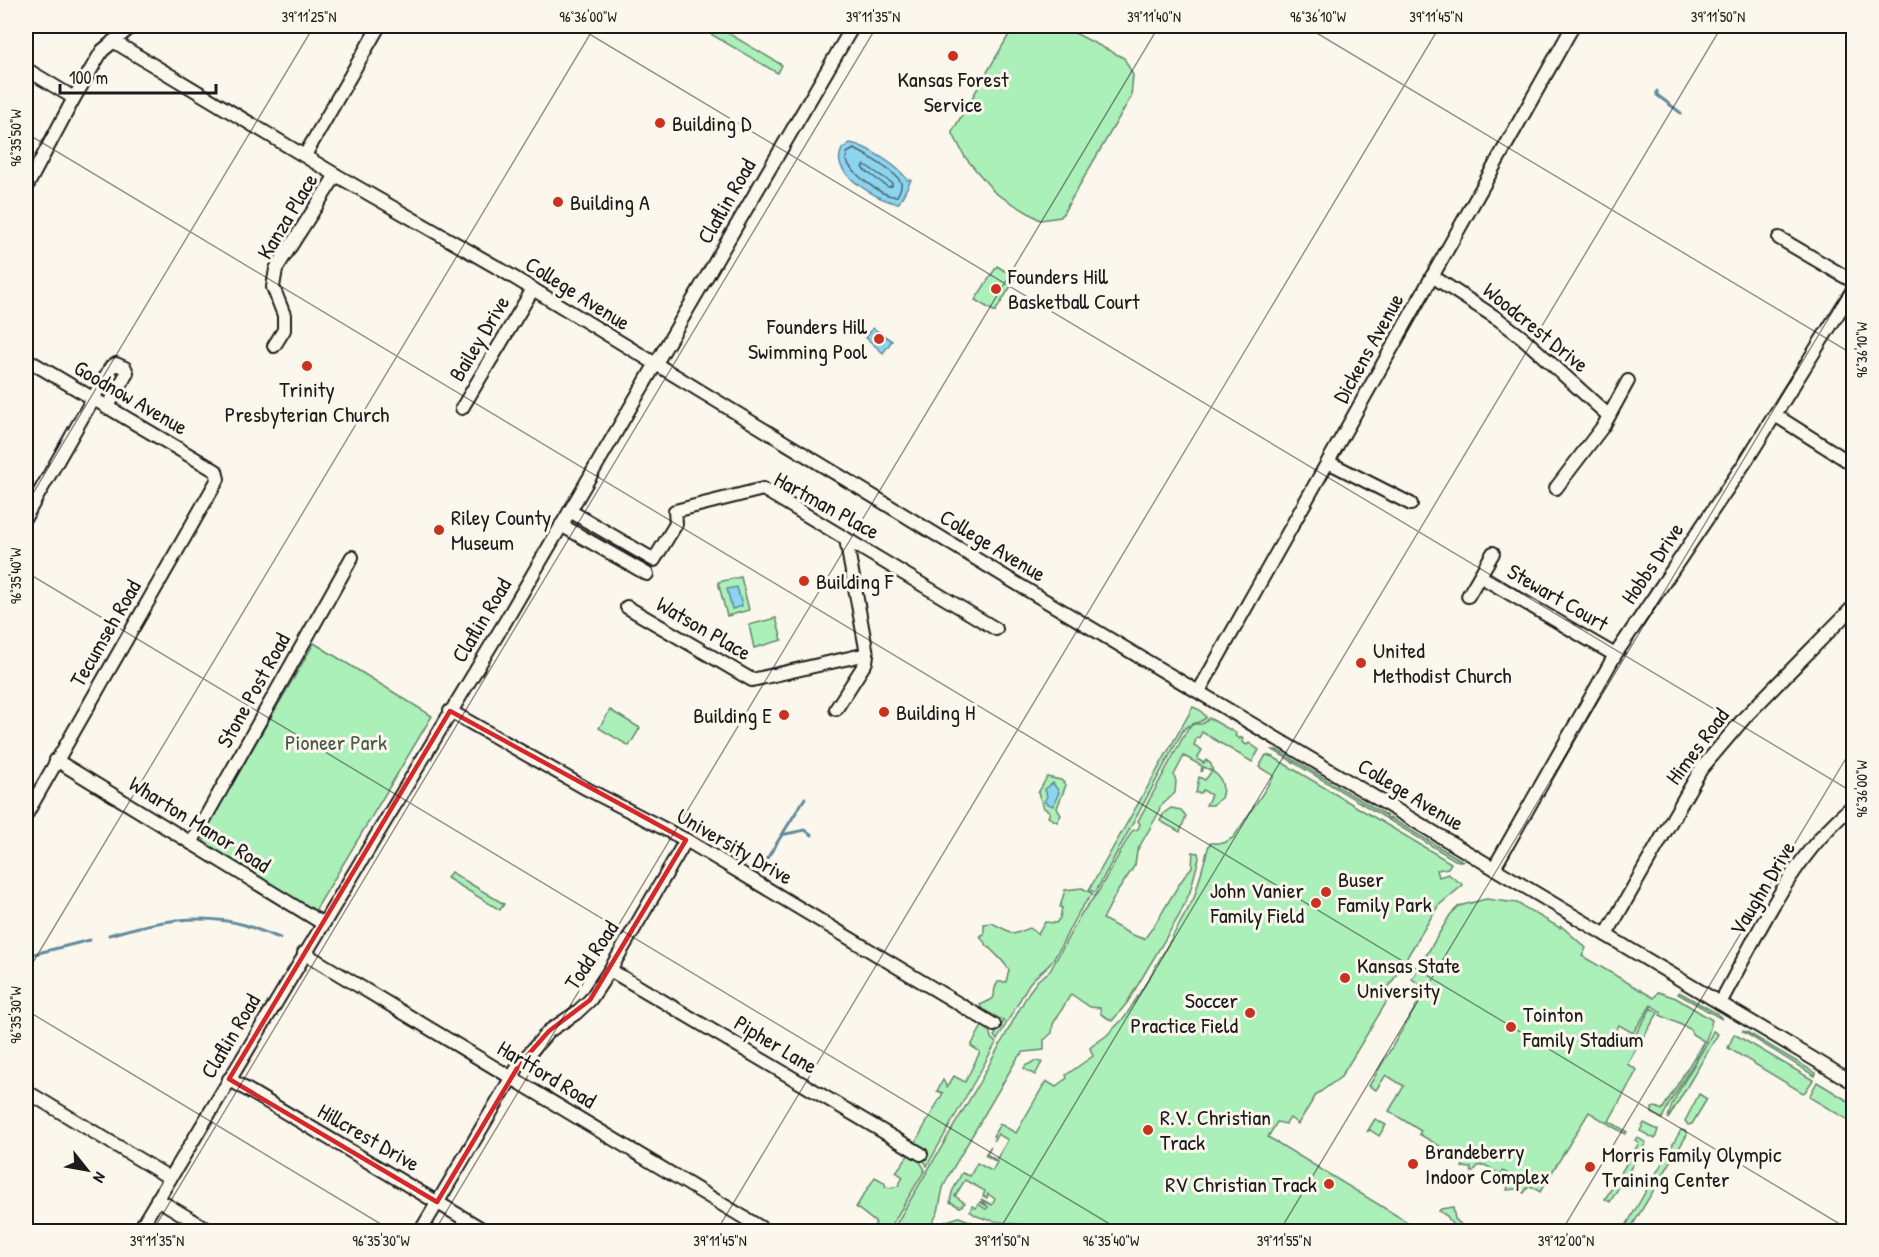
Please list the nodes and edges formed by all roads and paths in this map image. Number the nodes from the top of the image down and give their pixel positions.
1 (132, 26) edge
2 (379, 26) edge
3 (853, 26) edge
4 (1573, 26) edge
5 (113, 41) junction
6 (26, 69) edge
7 (74, 98) junction
8 (305, 155) junction
9 (336, 175) junction
10 (26, 188) edge
11 (1779, 238) dead end
12 (1432, 276) junction
13 (1854, 282) edge
14 (1854, 288) edge
15 (533, 290) junction
16 (274, 346) dead end
17 (26, 359) edge
18 (655, 366) junction
19 (1628, 381) dead end
20 (92, 399) junction
21 (107, 408) junction
22 (462, 408) dead end
23 (1775, 415) junction
24 (1609, 416) junction
25 (1328, 462) junction
26 (1854, 465) edge
27 (216, 471) joint
28 (1556, 488) dead end
29 (1411, 504) dead end
30 (570, 511) junction
31 (26, 516) edge
32 (561, 525) junction
33 (846, 539) junction
34 (1493, 554) dead end
35 (352, 557) dead end
36 (646, 574) dead end
37 (1480, 576) junction
38 (1468, 596) dead end
39 (1854, 606) edge
40 (627, 607) dead end
41 (996, 629) dead end
42 (867, 654) junction
43 (1615, 655) junction
44 (1199, 692) junction
45 (836, 709) dead end
46 (450, 711) junction
47 (56, 760) junction
48 (1854, 805) edge
49 (26, 815) edge
50 (686, 840) junction
51 (191, 843) junction
52 (1494, 868) junction
53 (322, 924) junction
54 (1606, 935) junction
55 (304, 953) junction
56 (610, 970) junction
57 (1720, 1003) junction
58 (994, 1025) dead end
59 (512, 1077) junction
60 (229, 1079) junction
61 (1854, 1083) edge
62 (26, 1091) edge
63 (921, 1154) dead end
64 (170, 1178) junction
65 (157, 1199) junction
66 (437, 1202) junction
67 (138, 1232) edge
68 (212, 1232) edge
69 (420, 1232) edge
70 (487, 1232) edge
71 (768, 1232) edge

1 - 5 street
2 - 8 street
3 - 18 street, Claflin Road
4 - 12 street, Dickens Avenue
5 - 7 street
5 - 8 street, College Avenue
6 - 7 street
7 - 10 street
8 - 9 street, College Avenue
9 - 15 street, College Avenue
9 - 16 street, Kanza Place
11 - 13 street
12 - 24 street, Woodcrest Drive
12 - 25 street, Dickens Avenue
14 - 23 street, Hobbs Drive
15 - 18 street, College Avenue
15 - 22 street, Bailey Drive
17 - 20 street, Goodnow Avenue
18 - 30 street, Claflin Road
18 - 44 street, College Avenue
19 - 24 street
20 - 21 street, Goodnow Avenue
20 - 21 street
20 - 31 street
21 - 27 street, Goodnow Avenue
23 - 26 street
23 - 43 street, Hobbs Drive
24 - 28 street
25 - 29 street
25 - 44 street, Dickens Avenue
27 - 47 street, Tecumseh Road
30 - 32 street, Claflin Road
30 - 33 street, Hartman Place
32 - 36 street
32 - 46 street, Claflin Road
33 - 41 street, Hartman Place
33 - 42 street
34 - 37 street, Stewart Court
35 - 51 street, Stone Post Road
37 - 38 street, Stewart Court
37 - 43 street, Stewart Court
39 - 54 street, Himes Road
40 - 42 street, Watson Place
42 - 45 street
43 - 52 street, Hobbs Drive
44 - 52 street, College Avenue
46 - 50 street, University Drive
46 - 53 street, Claflin Road
47 - 49 street, Tecumseh Road
47 - 51 street, Wharton Manor Road
48 - 57 street, Vaughn Drive
50 - 56 street, Todd Road
50 - 58 street, University Drive
51 - 53 street, Wharton Manor Road
52 - 54 street, College Avenue
53 - 55 street, Claflin Road
54 - 57 street, College Avenue
55 - 59 street, Hartford Road
55 - 60 street, Claflin Road
56 - 59 street, Todd Road
56 - 63 street, Pipher Lane
57 - 61 street, College Avenue
59 - 66 street, Todd Road
59 - 71 street, Hartford Road
60 - 64 street, Claflin Road
60 - 66 street, Hillcrest Drive
62 - 64 street
64 - 65 street, Claflin Road
65 - 67 street, Claflin Road
65 - 68 street
66 - 69 street, Todd Road
66 - 70 street, Hillcrest Drive

